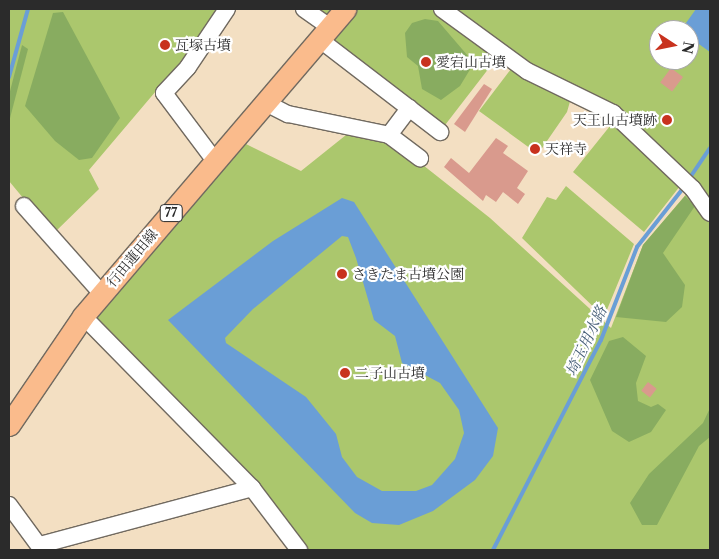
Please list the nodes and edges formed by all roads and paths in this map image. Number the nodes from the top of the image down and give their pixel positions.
1 (227, 9) edge
2 (304, 9) edge
3 (345, 9) edge
4 (442, 9) edge
5 (325, 33) junction
6 (264, 102) junction
7 (409, 108) junction
8 (440, 132) dead end
9 (389, 135) junction
10 (420, 158) dead end
11 (214, 161) junction
12 (24, 206) dead end
13 (710, 213) edge
14 (102, 294) junction
15 (83, 316) junction
16 (9, 425) edge
17 (252, 488) junction
18 (9, 506) edge
19 (41, 548) edge
20 (299, 550) edge

1 - 11 street
2 - 5 street
3 - 5 main road, 行田蓮田線 / 77
4 - 13 street
5 - 6 main road, 行田蓮田線 / 77
5 - 7 street
6 - 9 street
6 - 11 main road, 行田蓮田線 / 77
7 - 8 street
7 - 9 street
9 - 10 street
11 - 14 main road, 行田蓮田線 / 77
12 - 14 street
14 - 15 main road, 行田蓮田線 / 77
15 - 16 main road, 行田蓮田線 / 77
15 - 17 street
17 - 19 street
17 - 20 street
18 - 19 street

